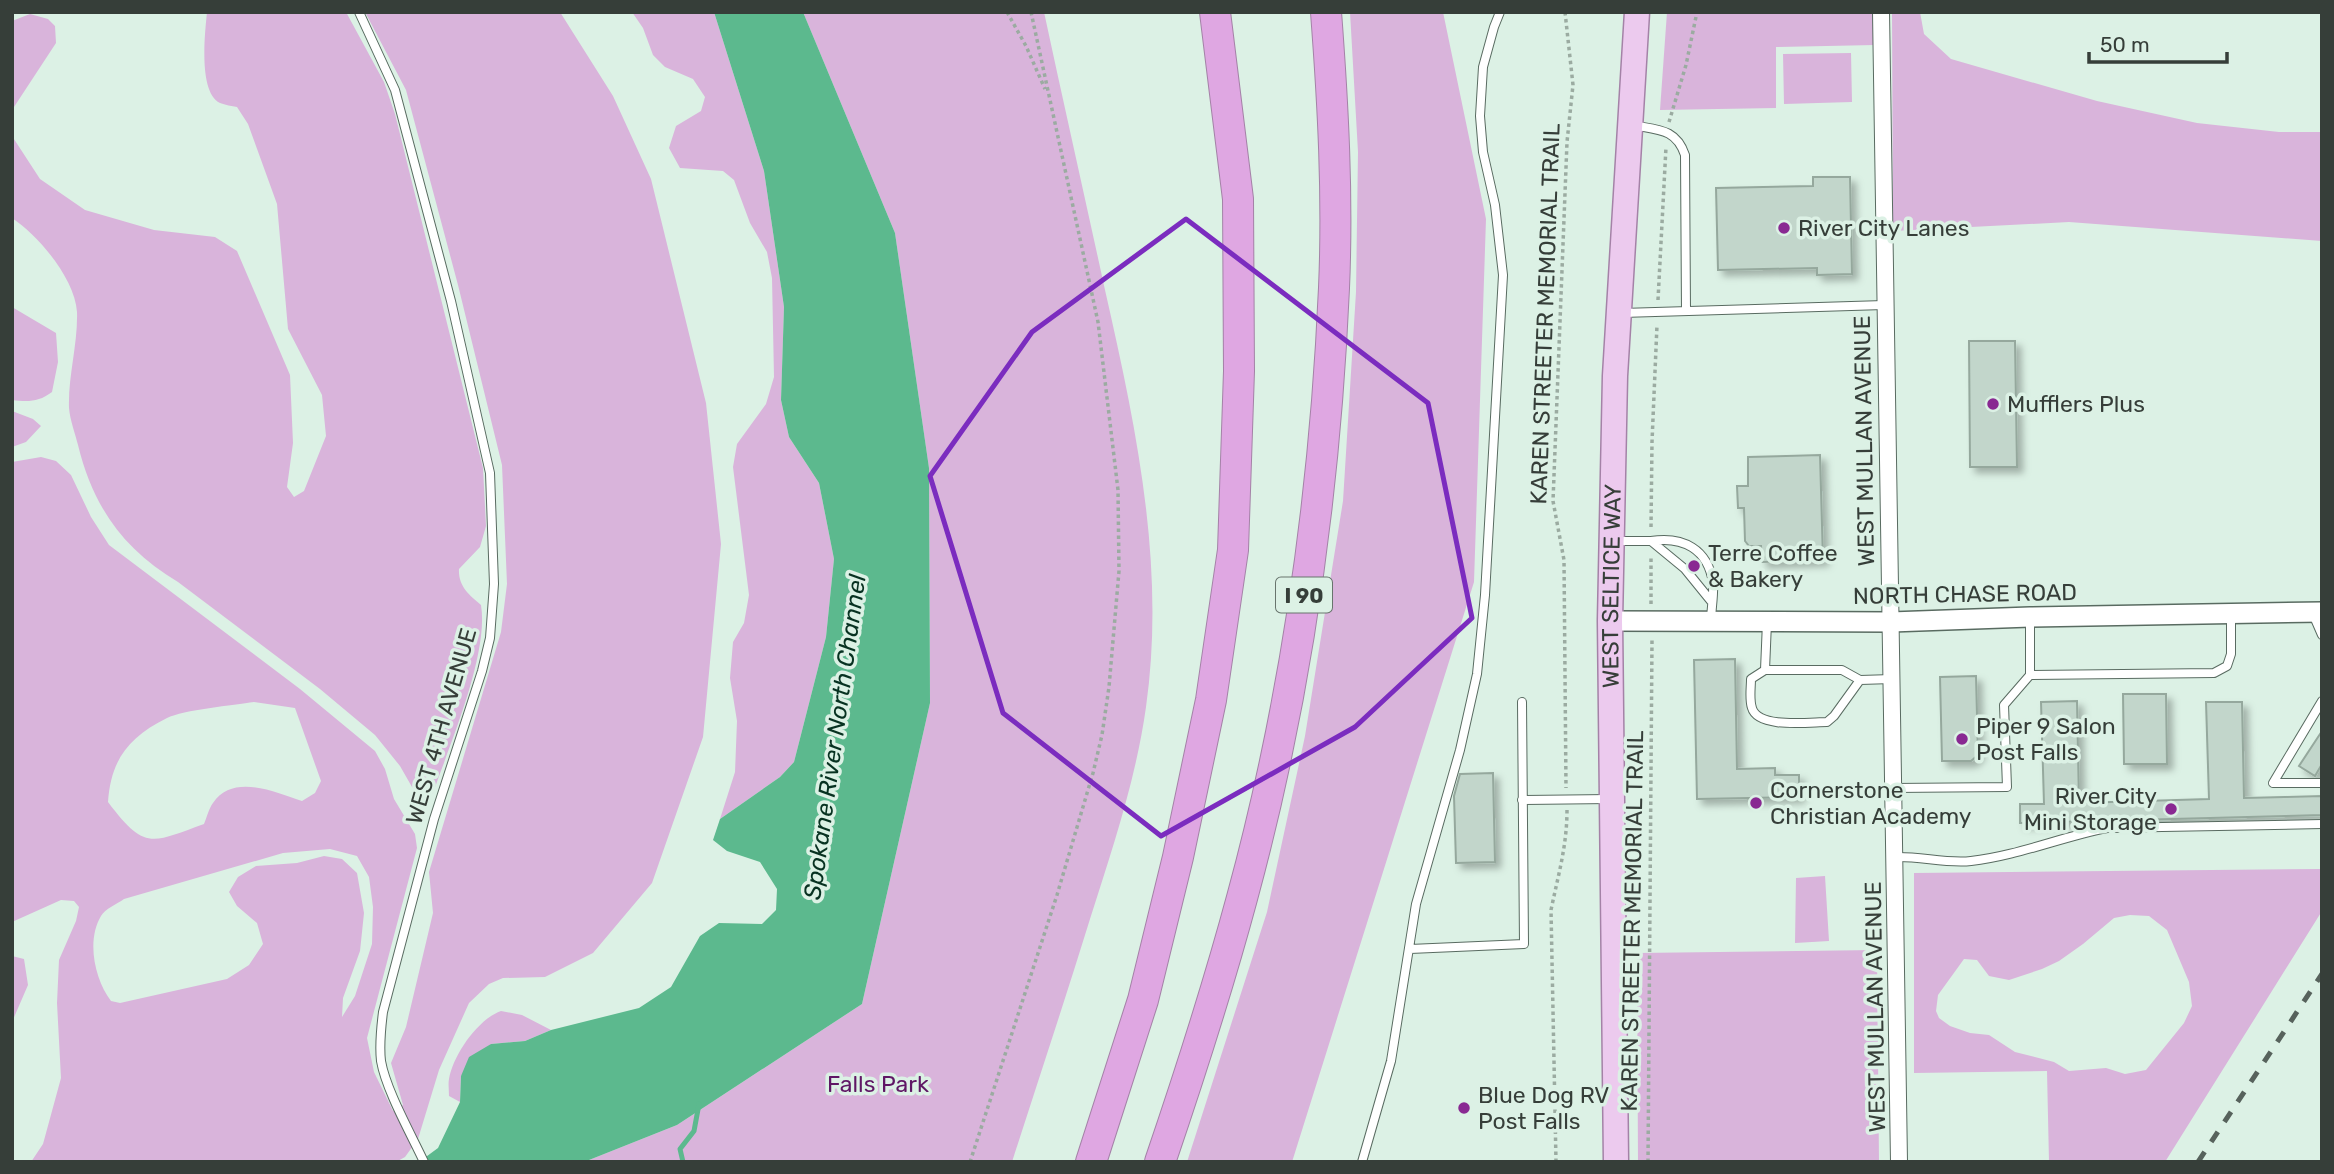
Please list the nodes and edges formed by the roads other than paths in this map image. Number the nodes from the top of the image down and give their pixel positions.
1 (359, 12) edge
2 (1215, 12) edge
3 (1326, 12) edge
4 (1500, 12) edge
5 (1637, 12) edge
6 (1881, 12) edge
7 (1629, 124) junction
8 (1884, 305) junction
9 (1686, 311) junction
10 (1619, 313) junction
11 (1612, 541) junction
12 (1651, 541) junction
13 (1711, 601) junction
14 (2317, 612) edge
15 (2231, 613) junction
16 (2030, 617) junction
17 (1609, 621) junction
18 (1711, 622) junction
19 (1767, 622) junction
20 (1891, 622) junction
21 (2322, 635) edge
22 (1765, 670) junction
23 (2030, 675) junction
24 (1892, 679) junction
25 (1860, 680) junction
26 (2322, 701) edge
27 (1521, 702) dead end
28 (2322, 783) edge
29 (1894, 788) junction
30 (1611, 799) junction
31 (1522, 800) junction
32 (2322, 824) edge
33 (1895, 857) junction
34 (1410, 949) junction
35 (424, 1162) edge
36 (1091, 1162) edge
37 (1163, 1162) edge
38 (1362, 1162) edge
39 (1616, 1162) edge
40 (1899, 1162) edge

1 - 35 lane, WEST 4TH AVENUE
2 - 36 highway
3 - 37 highway, I 90
4 - 34 lane
5 - 7 main road, WEST SELTICE WAY
6 - 8 street, WEST MULLAN AVENUE
7 - 9 lane
7 - 10 main road, WEST SELTICE WAY
8 - 9 lane
8 - 20 street, WEST MULLAN AVENUE
9 - 10 lane
10 - 11 main road, WEST SELTICE WAY
11 - 12 lane
11 - 17 main road, WEST SELTICE WAY
12 - 13 lane
12 - 13 lane
13 - 18 lane
14 - 15 street, NORTH CHASE ROAD
14 - 21 lane
15 - 16 street, NORTH CHASE ROAD
15 - 23 lane
16 - 20 street, NORTH CHASE ROAD
16 - 23 lane
17 - 18 street, NORTH CHASE ROAD
17 - 30 main road, WEST SELTICE WAY
18 - 19 street, NORTH CHASE ROAD
19 - 20 street, NORTH CHASE ROAD
19 - 22 lane
20 - 24 street, WEST MULLAN AVENUE
22 - 25 lane
22 - 25 lane
23 - 29 lane
24 - 25 lane
24 - 29 street, WEST MULLAN AVENUE
26 - 28 lane
27 - 31 lane
29 - 33 street, WEST MULLAN AVENUE
30 - 31 lane
30 - 39 main road, WEST SELTICE WAY
31 - 34 lane
32 - 33 lane
33 - 40 street, WEST MULLAN AVENUE
34 - 38 lane

